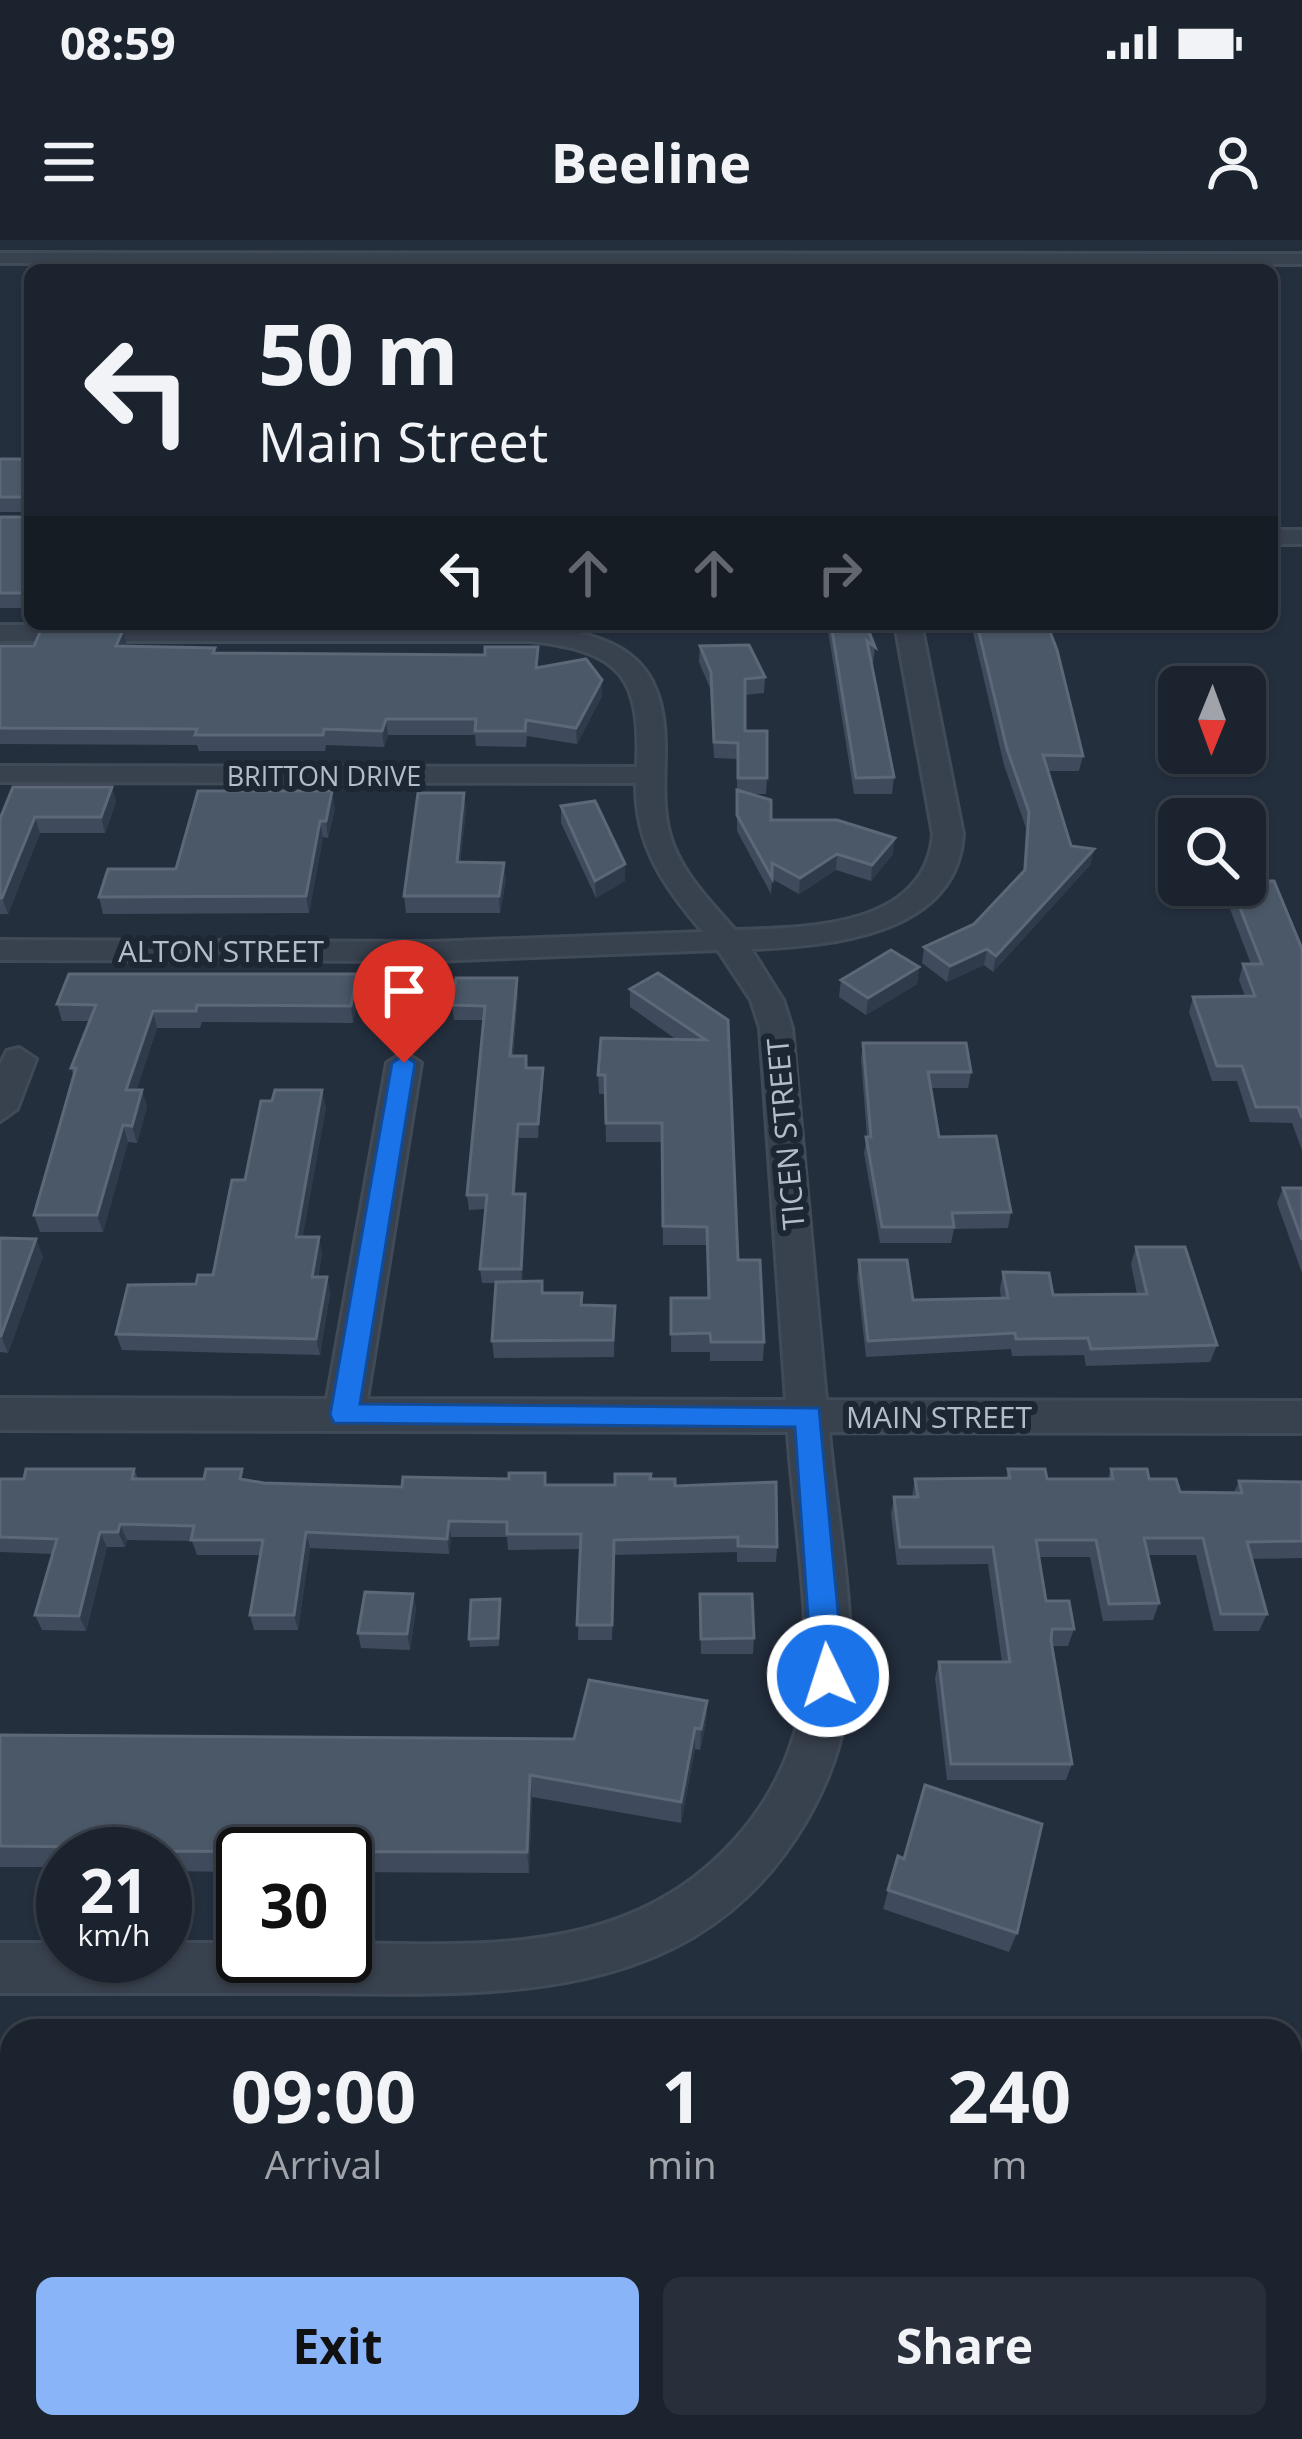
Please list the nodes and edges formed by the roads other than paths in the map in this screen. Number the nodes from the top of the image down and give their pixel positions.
1 (0, 258) edge
2 (1302, 259) edge
3 (270, 630) edge
4 (402, 630) edge
5 (909, 630) edge
6 (0, 633) edge
7 (0, 774) edge
8 (649, 775) junction
9 (730, 940) junction
10 (0, 950) edge
11 (19, 1059) dead end
12 (404, 1063) dead end
13 (0, 1109) edge
14 (0, 1414) edge
15 (344, 1415) junction
16 (808, 1416) junction
17 (1302, 1417) edge
18 (0, 1968) edge

1 - 2 street
3 - 6 street
4 - 8 street, TICEN STREET
5 - 9 street, ALTON STREET
7 - 8 street, BRITTON DRIVE
8 - 9 street, TICEN STREET
9 - 10 street, ALTON STREET
9 - 16 street, TICEN STREET
11 - 13 street
12 - 15 street
14 - 15 street, MAIN STREET
15 - 16 street, MAIN STREET
16 - 17 street, MAIN STREET
16 - 18 street, TICEN STREET

